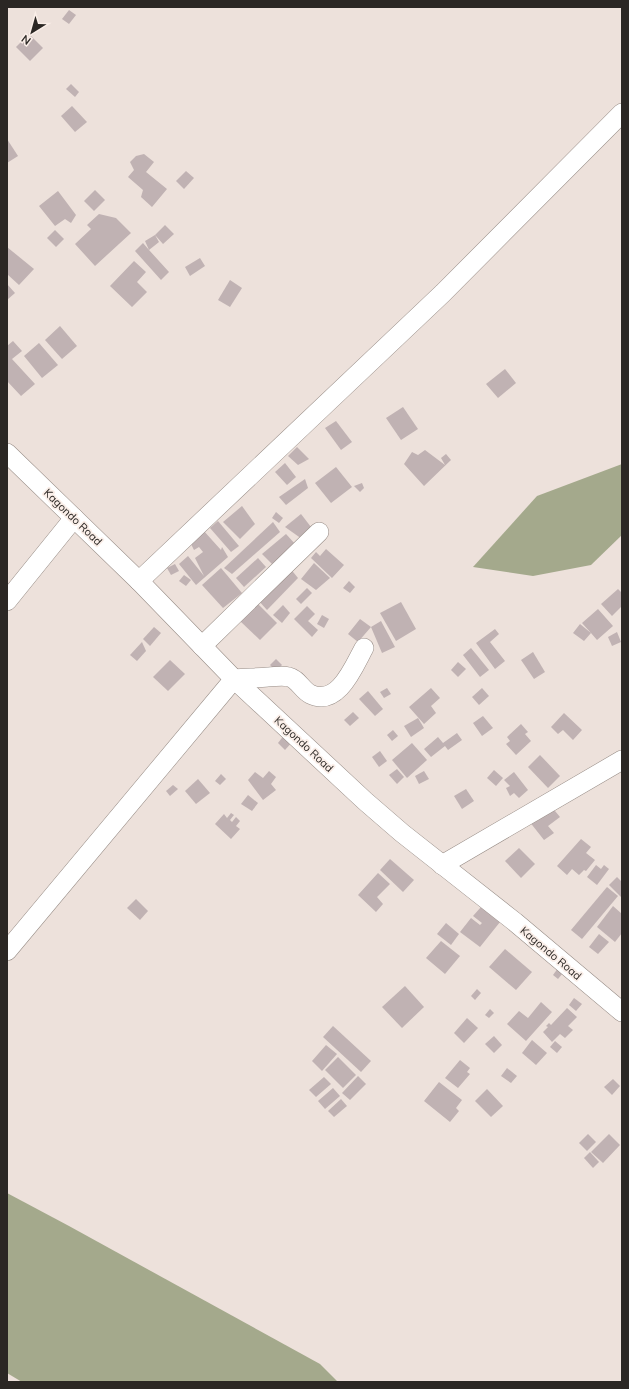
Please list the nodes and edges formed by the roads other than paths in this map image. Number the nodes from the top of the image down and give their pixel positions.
1 (622, 113) edge
2 (7, 453) edge
3 (74, 518) junction
4 (319, 532) dead end
5 (139, 581) junction
6 (7, 601) edge
7 (202, 646) junction
8 (364, 648) dead end
9 (234, 679) junction
10 (622, 760) edge
11 (442, 865) junction
12 (7, 951) edge
13 (622, 1012) edge

1 - 5 street
2 - 3 street, Kagondo Road
3 - 5 street, Kagondo Road
3 - 6 street
4 - 7 street
5 - 7 street, Kagondo Road
7 - 9 street, Kagondo Road
8 - 9 street
9 - 11 street, Kagondo Road
9 - 12 street
10 - 11 street
11 - 13 street, Kagondo Road

